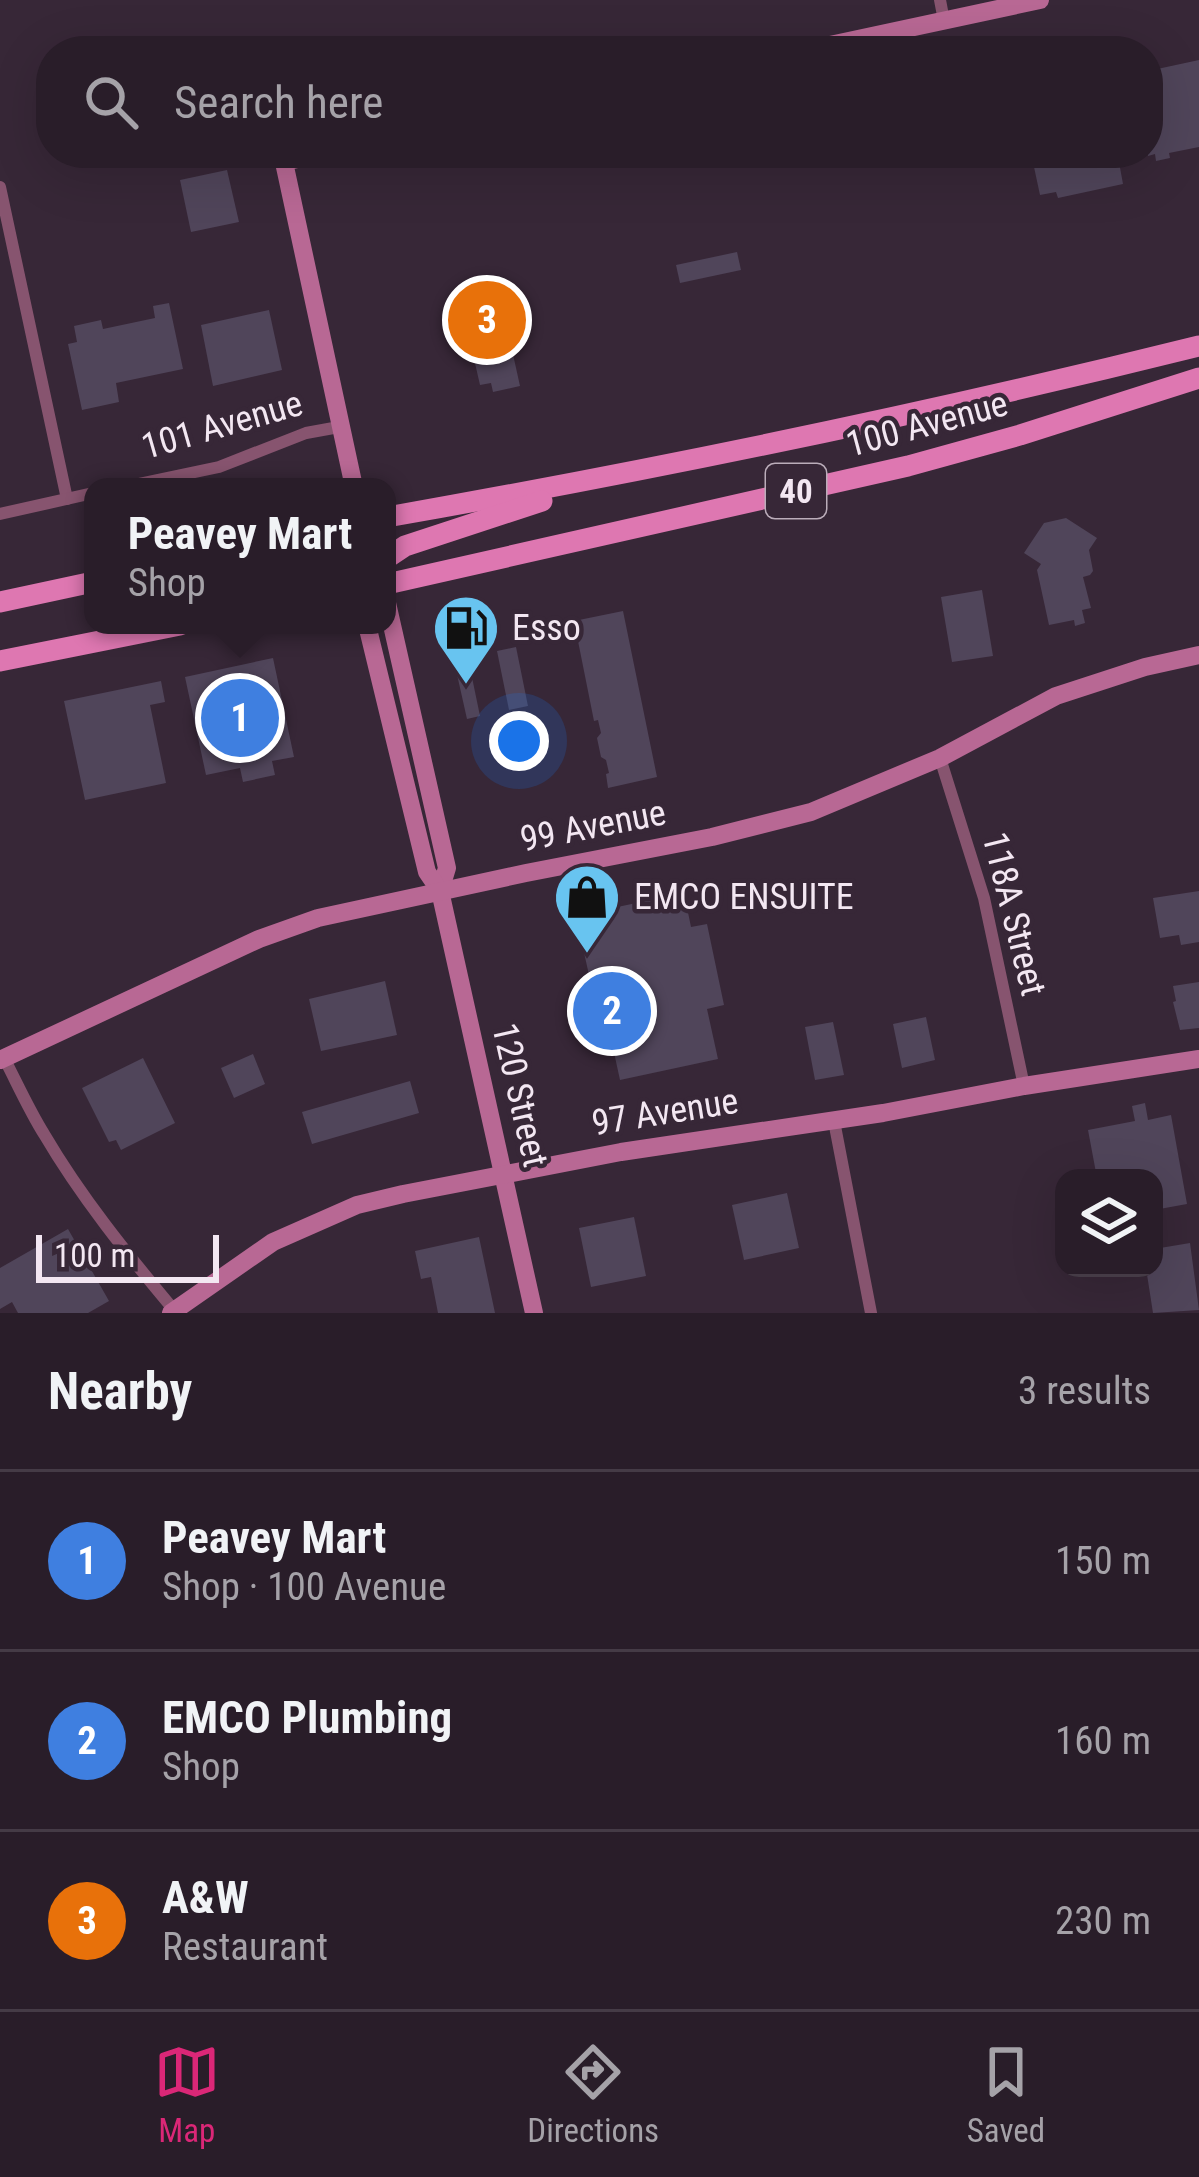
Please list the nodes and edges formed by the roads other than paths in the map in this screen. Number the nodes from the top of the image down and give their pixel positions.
1 (940, 0) edge
2 (1040, 0) edge
3 (944, 21) junction
4 (873, 36) edge
5 (285, 168) edge
6 (0, 187) edge
7 (1199, 346) edge
8 (1199, 378) edge
9 (339, 427) junction
10 (617, 476) junction
11 (167, 478) edge
12 (352, 478) edge
13 (84, 496) edge
14 (67, 499) junction
15 (0, 514) edge
16 (396, 515) edge
17 (396, 552) edge
18 (396, 582) edge
19 (84, 584) edge
20 (0, 602) edge
21 (90, 634) edge
22 (135, 634) edge
23 (370, 634) edge
24 (394, 634) edge
25 (1199, 655) edge
26 (11, 659) edge
27 (940, 758) junction
28 (440, 891) junction
29 (2, 1059) edge
30 (1199, 1059) edge
31 (1024, 1086) junction
32 (833, 1121) junction
33 (505, 1173) junction
34 (172, 1312) edge
35 (534, 1313) edge
36 (872, 1313) edge

1 - 3 street
2 - 3 street
3 - 4 street
5 - 9 street
6 - 14 street
7 - 10 main road, 100 Avenue / 40
8 - 18 main road, 100 Avenue / 40
9 - 11 street, 101 Avenue
9 - 12 street
10 - 16 main road, 100 Avenue / 40
10 - 17 main road
13 - 14 street
14 - 15 street
19 - 20 main road
21 - 26 main road
22 - 26 main road
23 - 28 street, 120 Street
24 - 28 street, 120 Street
25 - 27 street, 99 Avenue
27 - 28 street, 99 Avenue
27 - 31 street, 118A Street
28 - 29 street, 99 Avenue
28 - 33 street, 120 Street
29 - 34 street
30 - 31 street, 97 Avenue
31 - 32 street, 97 Avenue
32 - 33 street, 97 Avenue
32 - 36 street
33 - 34 street, 97 Avenue
33 - 35 street, 120 Street

